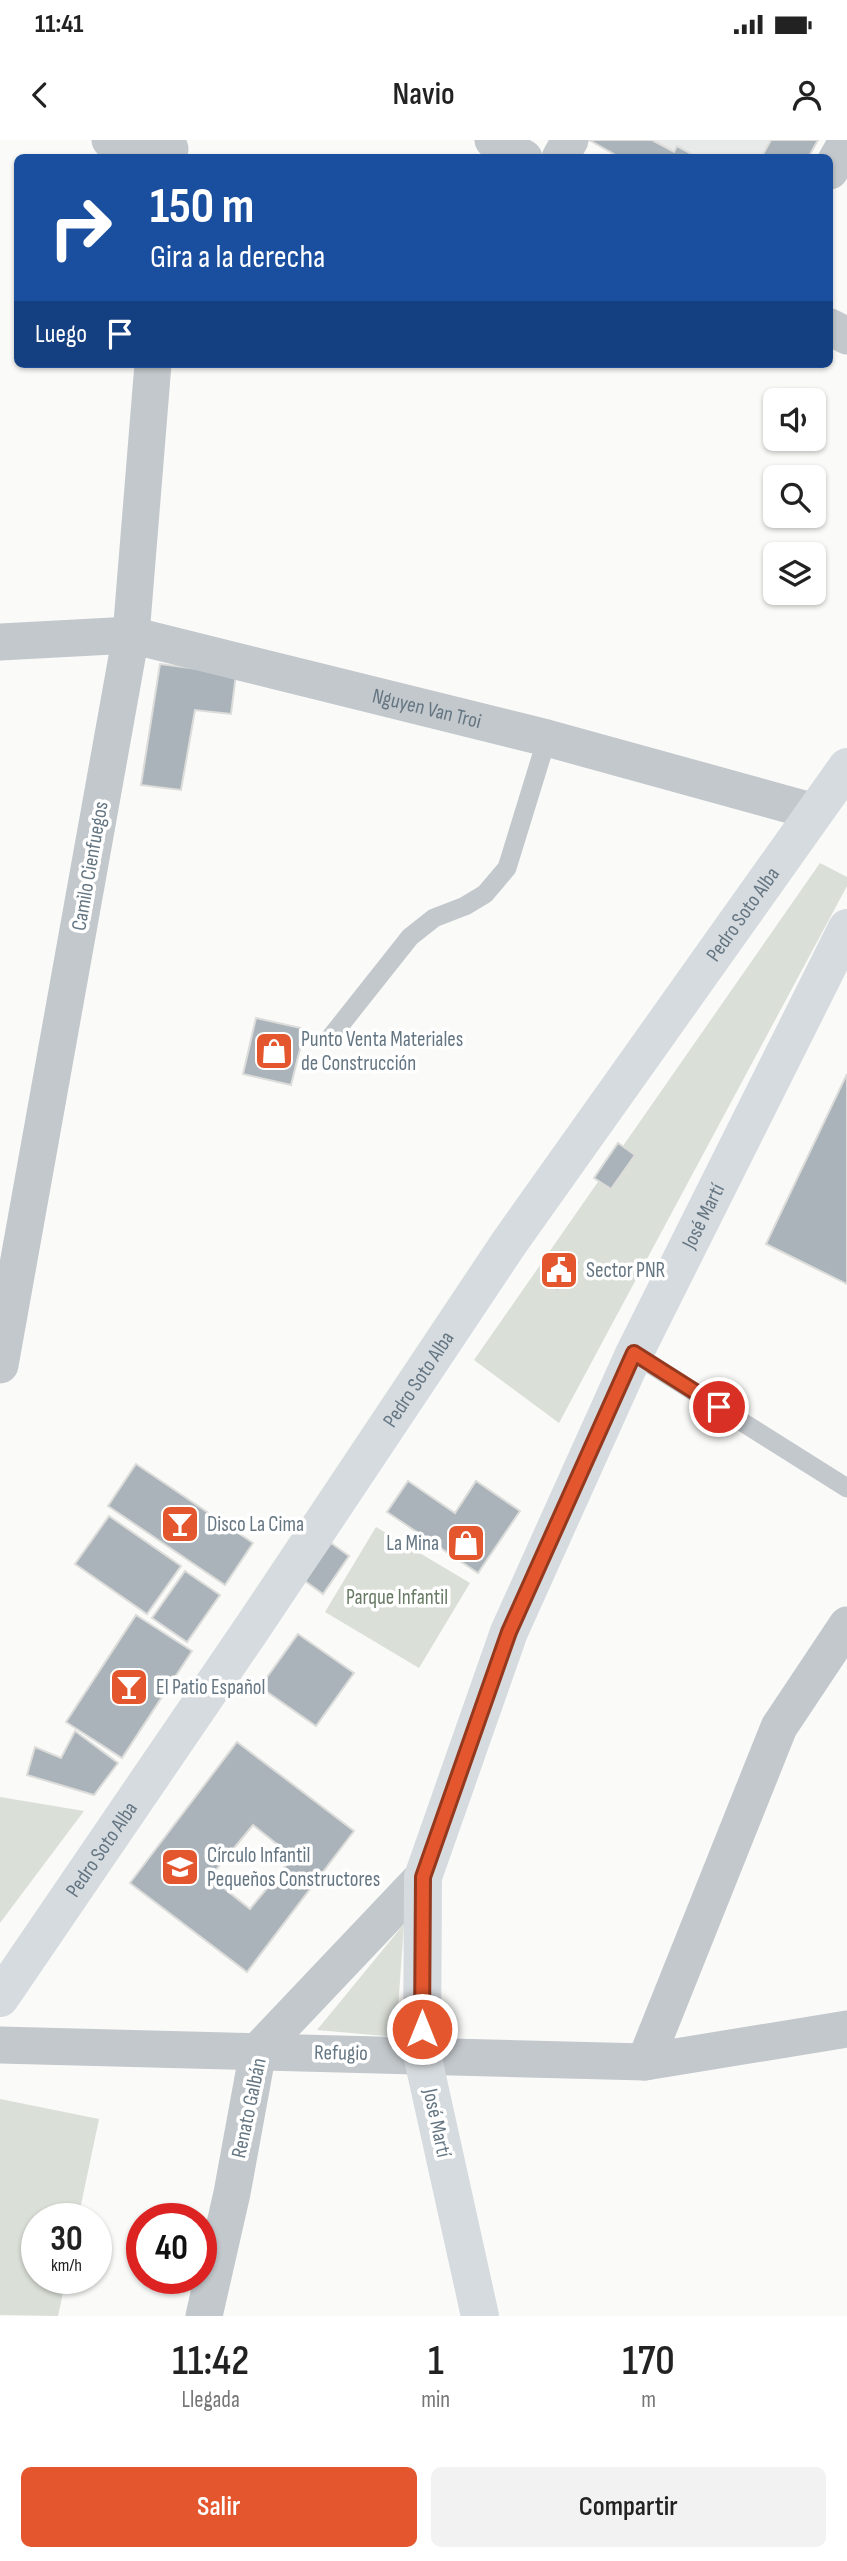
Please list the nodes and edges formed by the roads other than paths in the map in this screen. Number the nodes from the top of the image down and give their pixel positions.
1 (110, 140) edge
2 (493, 140) edge
3 (847, 141) edge
4 (170, 149) edge
5 (517, 154) edge
6 (833, 166) edge
7 (153, 368) edge
8 (131, 635) junction
9 (0, 642) edge
10 (547, 738) junction
11 (847, 767) edge
12 (831, 817) edge
13 (847, 928) edge
14 (330, 1038) dead end
15 (634, 1353) junction
16 (0, 1365) edge
17 (847, 1488) edge
18 (847, 1625) edge
19 (423, 1877) junction
20 (0, 1998) edge
21 (847, 2029) edge
22 (0, 2046) edge
23 (258, 2051) junction
24 (422, 2054) junction
25 (645, 2062) junction
26 (204, 2316) edge
27 (480, 2316) edge

1 - 4 street
2 - 5 street
3 - 6 street
7 - 8 street, Camilo Cienfuegos
8 - 9 street, Nguyen Van Troi
8 - 10 street, Nguyen Van Troi
8 - 16 street, Camilo Cienfuegos
10 - 12 street, Nguyen Van Troi
10 - 14 lane
11 - 12 street, Pedro Soto Alba
12 - 20 street, Pedro Soto Alba
13 - 15 street, José Martí
15 - 17 lane
15 - 19 street, José Martí
18 - 25 street
19 - 23 street, Renato Galbán
19 - 24 street, José Martí
21 - 25 street, Refugio
22 - 23 street, Refugio
23 - 24 street, Refugio
23 - 26 street, Renato Galbán
24 - 25 street, Refugio
24 - 27 street, José Martí

